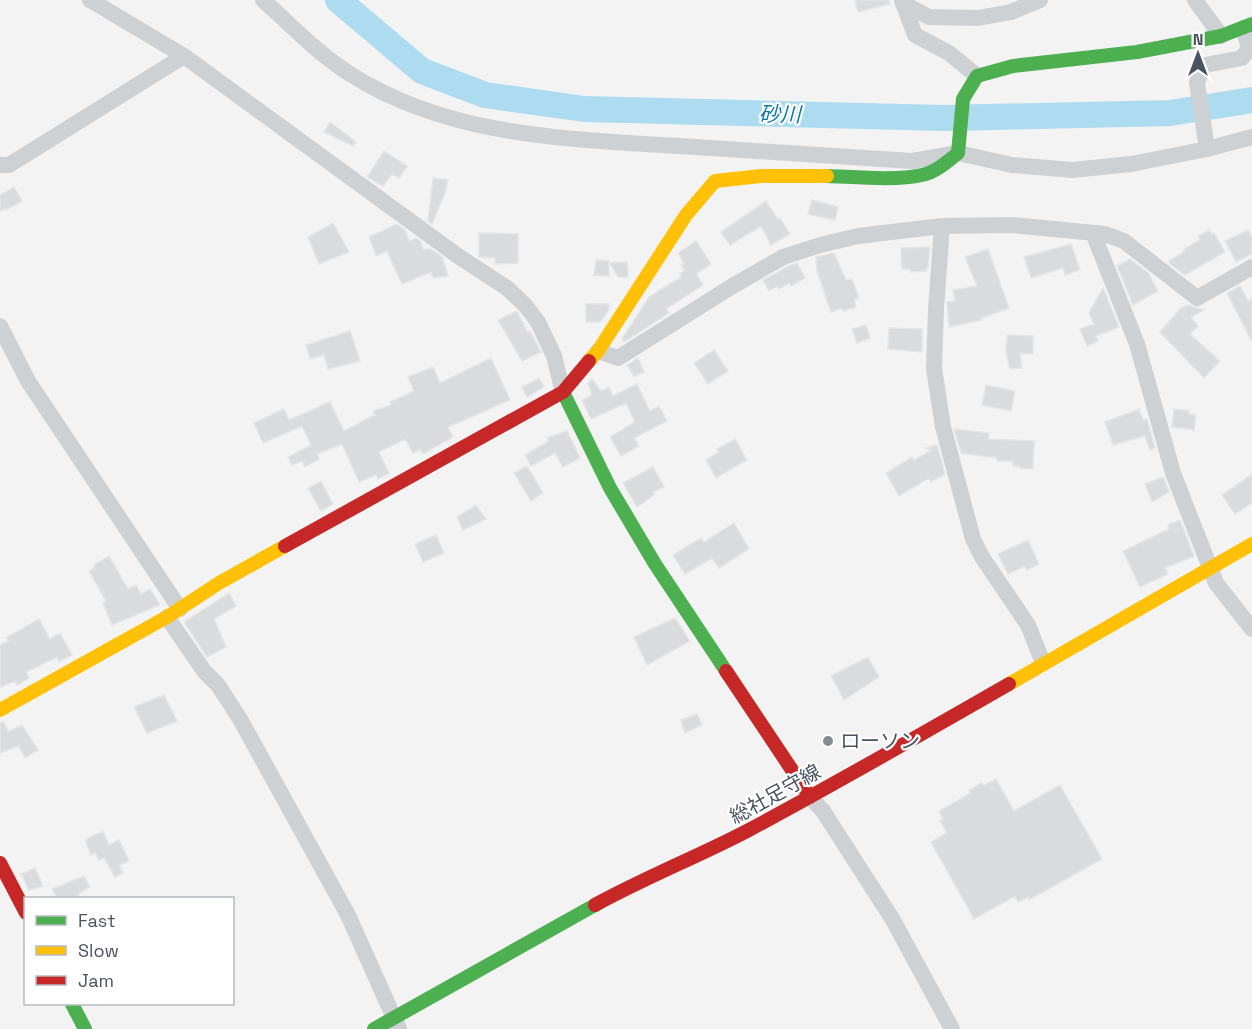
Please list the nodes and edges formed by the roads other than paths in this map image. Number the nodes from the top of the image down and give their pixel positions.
1 (90, 0) edge
2 (263, 0) edge
3 (1040, 0) edge
4 (1195, 0) edge
5 (902, 2) edge
6 (1248, 26) edge
7 (1221, 36) junction
8 (184, 56) junction
9 (1252, 62) edge
10 (1205, 65) junction
11 (977, 76) junction
12 (1252, 137) edge
13 (959, 148) junction
14 (1207, 149) junction
15 (0, 165) edge
16 (942, 226) junction
17 (1093, 233) junction
18 (1252, 267) edge
19 (0, 326) edge
20 (598, 351) junction
21 (563, 392) junction
22 (1252, 544) edge
23 (1210, 567) junction
24 (174, 613) junction
25 (1252, 629) edge
26 (1043, 663) junction
27 (0, 710) edge
28 (810, 796) junction
29 (0, 862) edge
30 (24, 909) edge
31 (73, 1005) edge
32 (396, 1023) edge
33 (85, 1029) edge
34 (374, 1029) edge
35 (952, 1029) edge

1 - 8 street
2 - 13 street
3 - 5 street
4 - 7 street
5 - 11 street
6 - 7 street
6 - 10 street
7 - 11 street
8 - 15 street
8 - 21 street
9 - 10 street
10 - 14 street
11 - 13 street
12 - 14 street
13 - 14 street
13 - 20 street
16 - 17 street
16 - 20 street
16 - 26 street
17 - 18 street
17 - 23 street
19 - 24 street
20 - 21 street
21 - 24 street
21 - 28 street
22 - 23 street, 総社足守線
23 - 25 street
23 - 26 street, 総社足守線
24 - 27 street
24 - 32 street
26 - 28 street, 総社足守線
28 - 32 street, 総社足守線
28 - 35 street
29 - 30 street
31 - 33 street
32 - 34 street, 総社足守線

